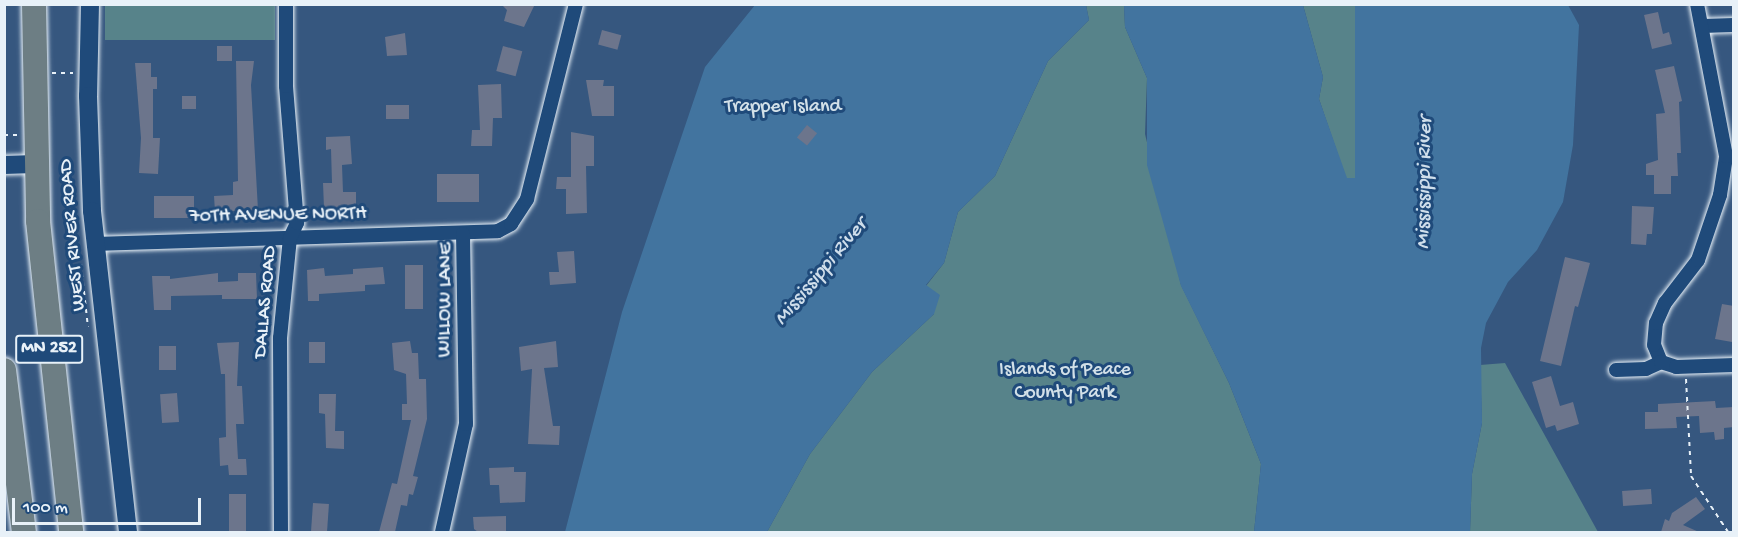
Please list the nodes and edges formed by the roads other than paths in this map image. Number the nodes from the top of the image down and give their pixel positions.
1 (34, 4) edge
2 (90, 4) edge
3 (286, 4) edge
4 (576, 4) edge
5 (1697, 4) edge
6 (1734, 25) edge
7 (1702, 26) junction
8 (35, 164) junction
9 (4, 165) edge
10 (1729, 176) edge
11 (463, 234) junction
12 (290, 238) junction
13 (94, 244) junction
14 (1661, 362) junction
15 (1734, 365) edge
16 (4, 370) edge
17 (1616, 370) dead end
18 (24, 532) edge
19 (70, 532) edge
20 (128, 532) edge
21 (281, 532) edge
22 (442, 532) edge

1 - 8 highway, MN 252
2 - 13 street, WEST RIVER ROAD
3 - 12 street, DALLAS ROAD
4 - 11 street, WILLOW LANE
5 - 7 street
6 - 7 street
7 - 10 street
8 - 9 street
8 - 19 highway, MN 252
10 - 14 street
11 - 12 street, 70TH AVENUE NORTH
11 - 22 street, WILLOW LANE
12 - 13 street, 70TH AVENUE NORTH
12 - 21 street, DALLAS ROAD
13 - 20 street, WEST RIVER ROAD
14 - 15 street
14 - 17 street
16 - 18 highway, MN 252

